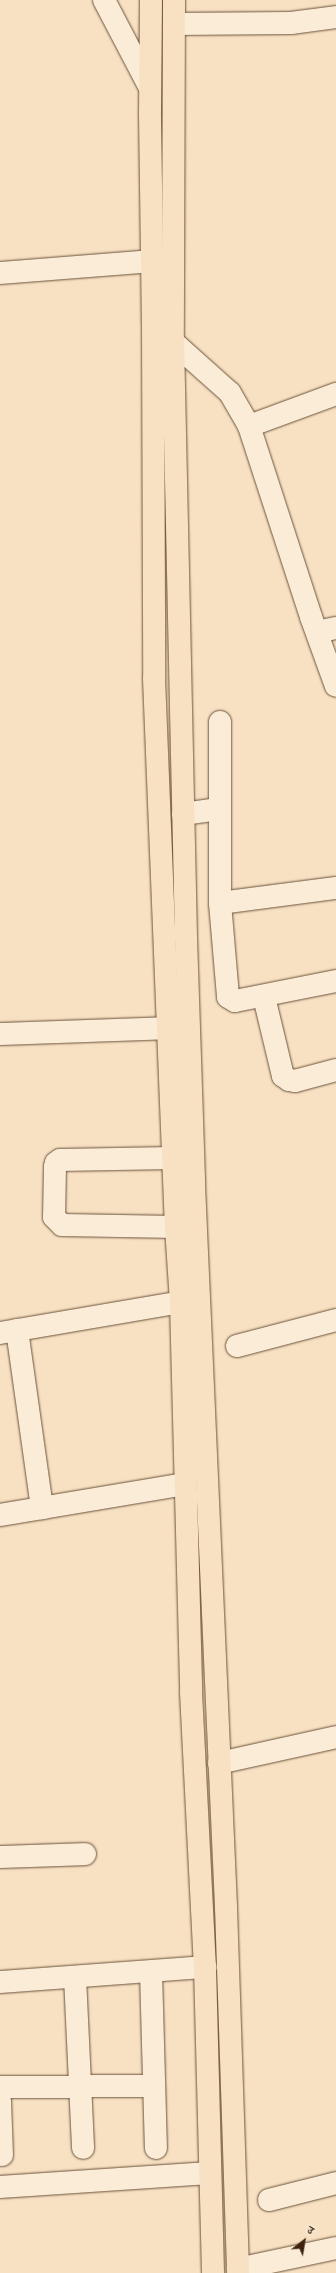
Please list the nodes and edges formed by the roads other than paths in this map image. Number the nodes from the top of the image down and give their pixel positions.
1 (104, 0) edge
2 (151, 0) edge
3 (174, 0) edge
4 (336, 17) edge
5 (174, 24) junction
6 (150, 88) junction
7 (152, 261) junction
8 (0, 273) edge
9 (173, 342) junction
10 (336, 394) edge
11 (249, 426) junction
12 (326, 630) edge
13 (336, 686) edge
14 (220, 722) dead end
15 (218, 809) junction
16 (183, 814) junction
17 (336, 888) edge
18 (220, 902) junction
19 (336, 982) edge
20 (264, 997) junction
21 (169, 1028) junction
22 (0, 1034) edge
23 (336, 1070) edge
24 (173, 1158) junction
25 (176, 1227) junction
26 (181, 1302) junction
27 (336, 1320) edge
28 (9, 1331) edge
29 (236, 1346) dead end
30 (185, 1484) junction
31 (42, 1508) junction
32 (0, 1515) edge
33 (336, 1737) edge
34 (219, 1763) junction
35 (85, 1854) dead end
36 (0, 1857) edge
37 (205, 1967) junction
38 (151, 1972) junction
39 (74, 1977) junction
40 (0, 1982) edge
41 (80, 2086) junction
42 (154, 2086) junction
43 (0, 2087) edge
44 (0, 2101) edge
45 (0, 2125) edge
46 (83, 2148) dead end
47 (156, 2148) dead end
48 (2, 2155) dead end
49 (210, 2173) junction
50 (336, 2183) edge
51 (0, 2187) edge
52 (269, 2200) dead end
53 (336, 2248) edge
54 (238, 2271) edge
55 (213, 2273) edge

1 - 6 street
2 - 6 main road
3 - 5 main road
4 - 5 street
5 - 9 main road
6 - 7 main road
7 - 8 street
7 - 21 main road
9 - 11 street
9 - 16 main road
10 - 11 street
11 - 12 street
12 - 13 street
14 - 15 street
15 - 16 street
15 - 18 street
16 - 34 main road
17 - 18 street
18 - 20 street
19 - 20 street
20 - 23 street
21 - 22 street
21 - 24 main road
24 - 25 main road
24 - 25 street
25 - 26 main road
26 - 28 street
26 - 30 main road
27 - 29 street
28 - 31 street
30 - 31 street
30 - 37 main road
31 - 32 street
33 - 34 street
34 - 54 main road
35 - 36 street
37 - 38 street
37 - 49 main road
38 - 39 street
38 - 42 street
39 - 40 street
39 - 41 street
41 - 42 street
41 - 43 street
41 - 46 street
42 - 47 street
44 - 45 street
45 - 48 street
49 - 51 street
49 - 55 main road
50 - 52 street
53 - 54 street

